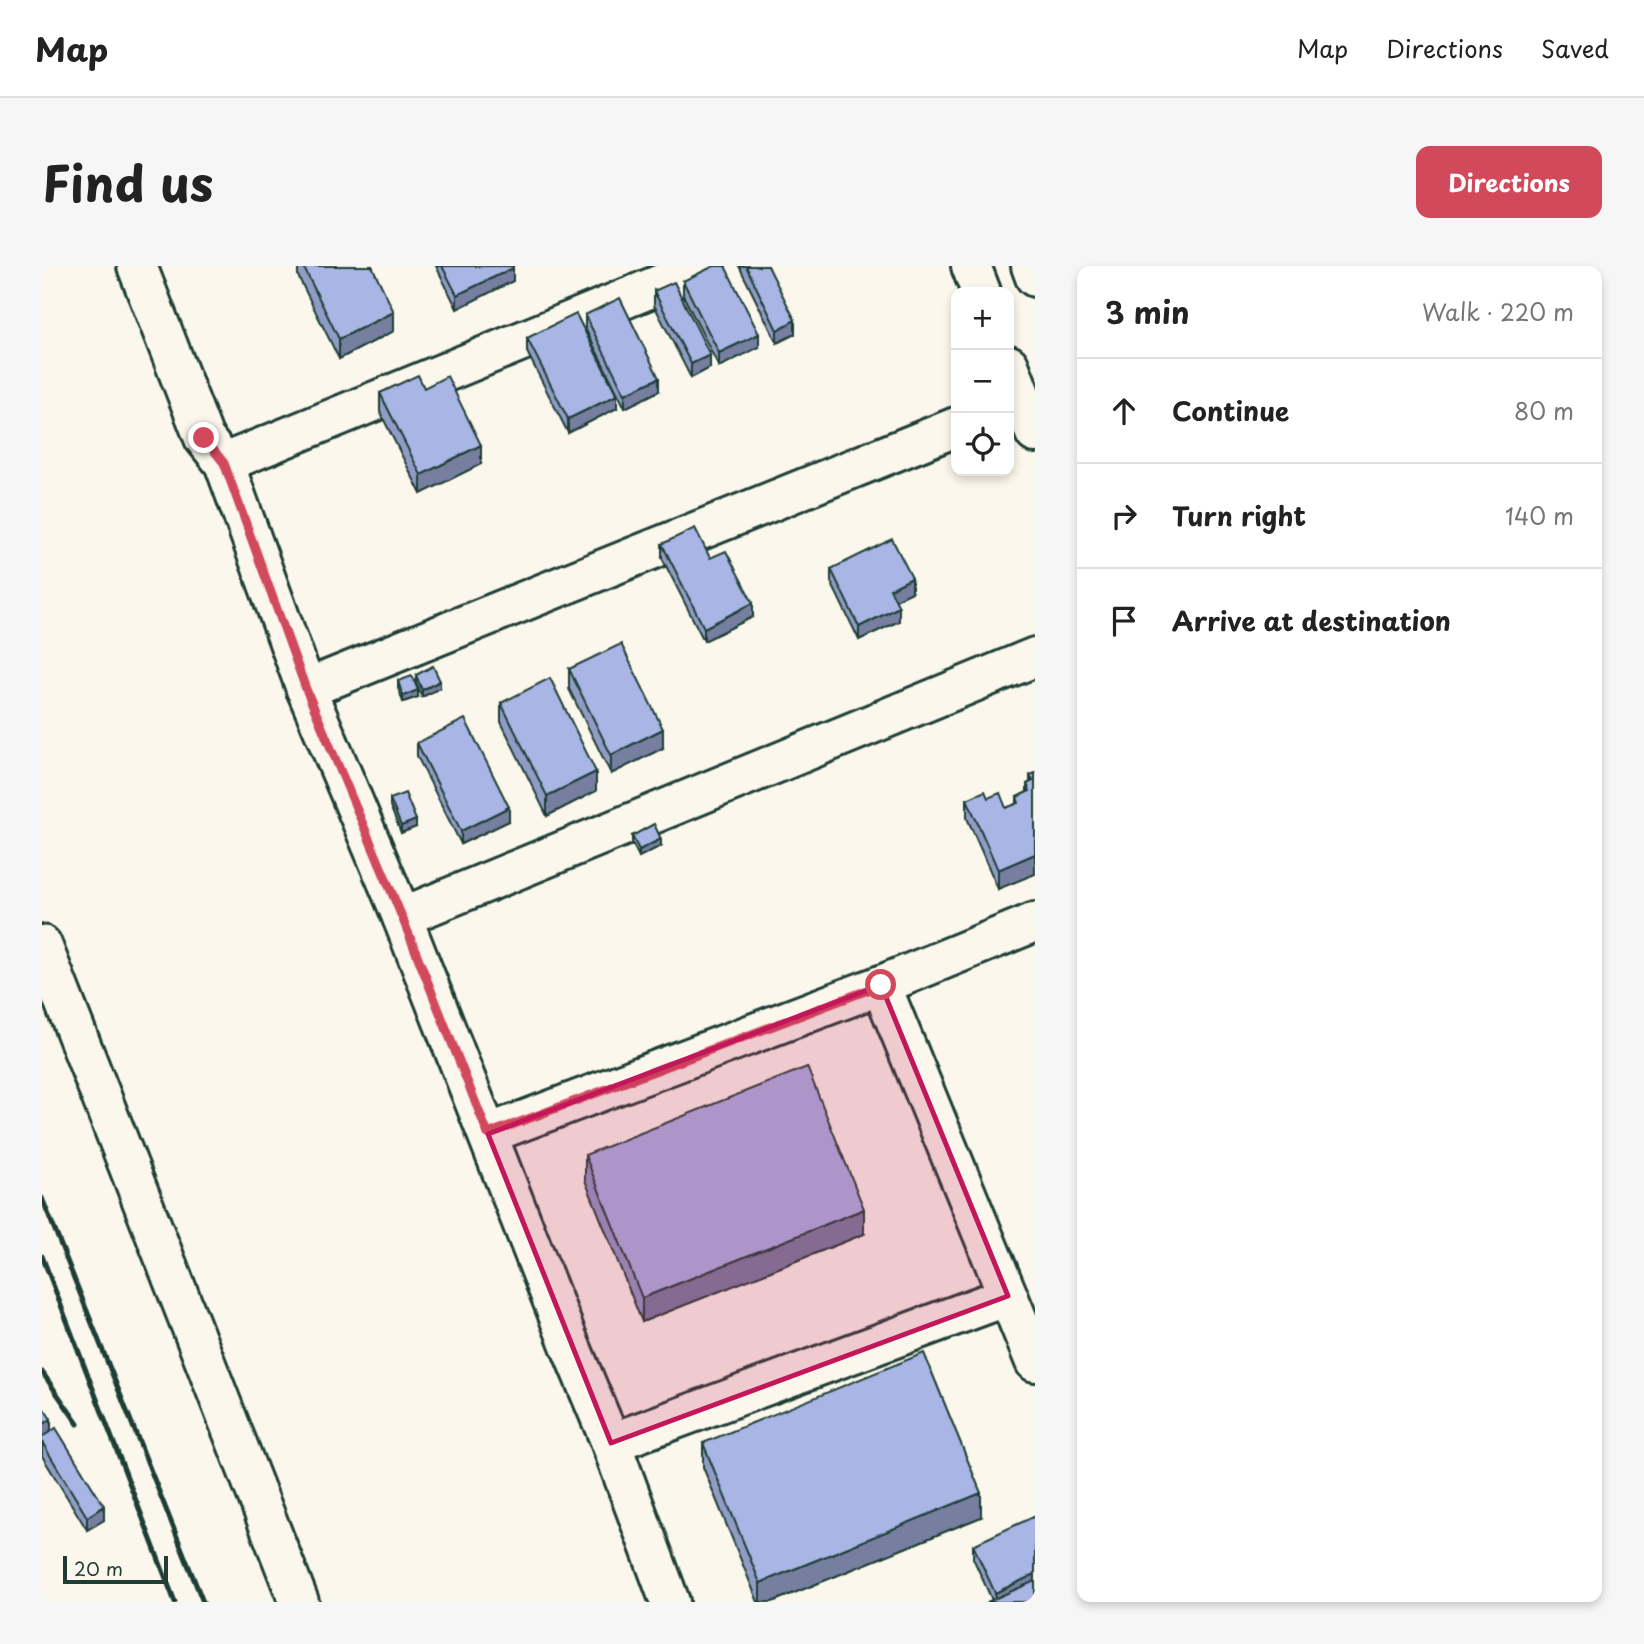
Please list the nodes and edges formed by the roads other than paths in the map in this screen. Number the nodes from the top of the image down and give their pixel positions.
1 (137, 266) edge
2 (705, 266) edge
3 (971, 266) edge
4 (1031, 266) edge
5 (1035, 277) edge
6 (979, 287) edge
7 (1014, 379) edge
8 (1025, 409) edge
9 (951, 430) edge
10 (224, 463) junction
11 (1035, 657) edge
12 (306, 689) junction
13 (402, 917) junction
14 (1035, 922) edge
15 (42, 945) edge
16 (881, 985) junction
17 (488, 1134) junction
18 (1008, 1296) junction
19 (1035, 1362) edge
20 (611, 1443) junction
21 (299, 1602) edge
22 (670, 1602) edge

1 - 10 street
2 - 10 street
3 - 6 street
4 - 5 street
7 - 8 street
9 - 12 street
10 - 12 street
11 - 13 street
12 - 13 street
13 - 17 street
14 - 16 street
15 - 21 street
16 - 17 street
16 - 18 street
17 - 20 street
18 - 19 street
18 - 20 street
20 - 22 street

